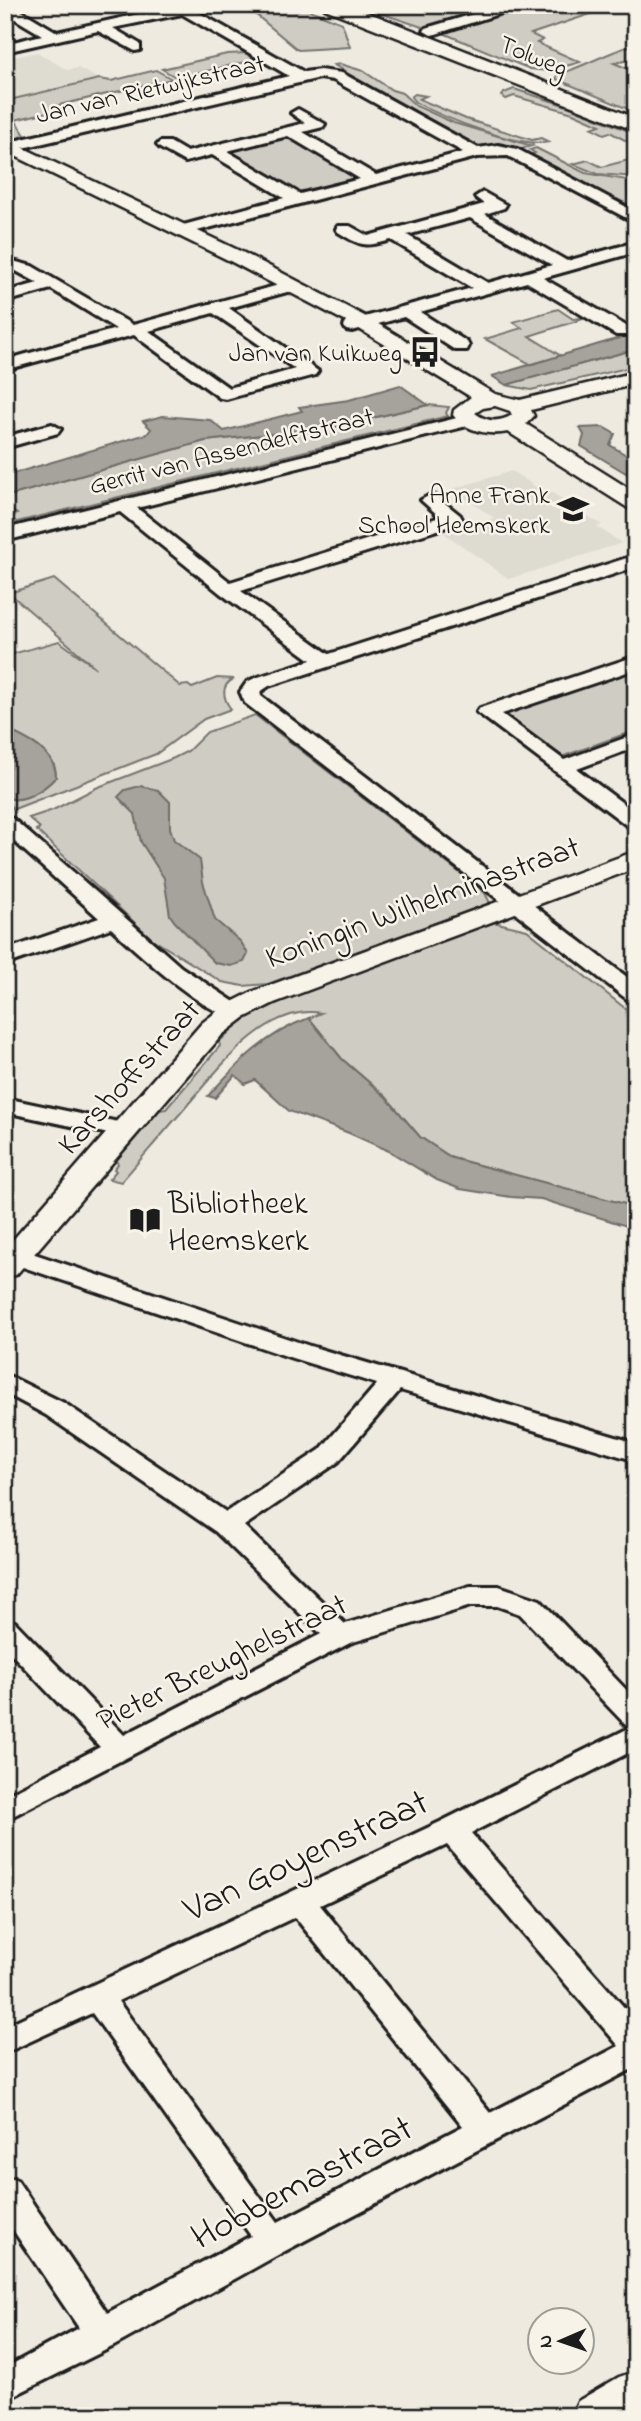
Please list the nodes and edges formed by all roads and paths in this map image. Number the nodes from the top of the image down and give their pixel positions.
1 (140, 5) edge
2 (332, 5) edge
3 (357, 5) edge
4 (520, 5) edge
5 (5, 7) edge
6 (180, 8) edge
7 (155, 14) junction
8 (100, 26) junction
9 (431, 32) junction
10 (55, 37) junction
11 (135, 47) dead end
12 (5, 48) edge
13 (302, 77) junction
14 (636, 113) edge
15 (298, 114) dead end
16 (636, 125) edge
17 (290, 131) junction
18 (8, 145) edge
19 (165, 145) dead end
20 (215, 150) junction
21 (476, 153) junction
22 (374, 180) junction
23 (483, 197) dead end
24 (298, 200) junction
25 (471, 212) junction
26 (636, 218) edge
27 (344, 229) dead end
28 (182, 230) junction
29 (393, 234) junction
30 (636, 247) edge
31 (5, 264) edge
32 (565, 267) junction
33 (530, 277) junction
34 (52, 284) junction
35 (292, 286) junction
36 (486, 289) junction
37 (5, 297) edge
38 (216, 307) junction
39 (407, 311) junction
40 (358, 324) junction
41 (134, 330) junction
42 (622, 331) dead end
43 (461, 346) dead end
44 (5, 365) edge
45 (636, 378) edge
46 (476, 409) junction
47 (515, 416) junction
48 (52, 429) dead end
49 (9, 438) edge
50 (430, 500) dead end
51 (636, 503) edge
52 (122, 505) junction
53 (9, 530) edge
54 (636, 561) edge
55 (227, 589) junction
56 (324, 660) junction
57 (636, 662) edge
58 (636, 740) edge
59 (561, 768) junction
60 (636, 823) edge
61 (10, 832) edge
62 (636, 859) edge
63 (514, 904) junction
64 (113, 920) junction
65 (5, 958) edge
66 (636, 995) edge
67 (234, 1012) junction
68 (5, 1105) edge
69 (122, 1130) junction
70 (10, 1259) edge
71 (394, 1381) junction
72 (5, 1382) edge
73 (636, 1452) edge
74 (226, 1525) junction
75 (5, 1629) edge
76 (340, 1636) junction
77 (636, 1718) edge
78 (636, 1736) edge
79 (121, 1750) junction
80 (5, 1809) edge
81 (451, 1830) junction
82 (299, 1901) junction
83 (98, 1997) junction
84 (5, 2040) edge
85 (636, 2043) edge
86 (636, 2052) edge
87 (486, 2131) junction
88 (5, 2190) edge
89 (273, 2241) junction
90 (102, 2335) junction
91 (5, 2385) edge
92 (636, 2392) edge
93 (595, 2416) edge

1 - 7 street
2 - 16 main road, Tolweg
3 - 9 main road, Tolweg
4 - 9 street, Tolweg
5 - 10 street
6 - 7 street
6 - 13 street
7 - 8 street
8 - 10 street
8 - 11 street
9 - 14 main road, Tolweg
10 - 12 street
13 - 18 street, Jan van Rietwijkstraat
13 - 21 street, Jan van Rietwijkstraat
15 - 17 street
17 - 20 street
17 - 22 street
18 - 28 street
19 - 20 street
20 - 24 street
21 - 22 street
21 - 26 street
22 - 24 street
23 - 25 street
24 - 28 street
25 - 29 street
25 - 32 street
27 - 29 street
28 - 35 street
29 - 36 street
30 - 32 street
31 - 34 street
32 - 33 street
33 - 36 street
33 - 42 street
34 - 37 street
34 - 41 street
35 - 38 street
35 - 40 street
36 - 39 street
38 - 41 street
38 - 41 street
39 - 40 street
39 - 43 street
40 - 46 street
41 - 44 street
45 - 47 street
46 - 47 street
46 - 52 street, Gerrit van Assendelftstraat
47 - 51 street
48 - 49 street
50 - 55 street
52 - 53 street, Gerrit van Assendelftstraat
52 - 55 street
54 - 56 street
55 - 56 street
56 - 63 street
57 - 59 street
58 - 59 street
59 - 60 street
61 - 64 street, Karshoffstraat
62 - 63 street, Koningin Wilhelminastraat
63 - 66 street
63 - 67 street, Koningin Wilhelminastraat
64 - 65 street
64 - 67 street, Karshoffstraat
67 - 69 street, Karshoffstraat
68 - 69 street
69 - 70 street, Karshoffstraat
70 - 71 street
71 - 73 street
71 - 74 street
72 - 74 street
74 - 76 street
75 - 79 street
76 - 77 street, Pieter Breughelstraat
76 - 79 street, Pieter Breughelstraat
78 - 81 street, Van Goyenstraat
79 - 80 street, Pieter Breughelstraat
81 - 82 street, Van Goyenstraat
81 - 85 street
82 - 83 street, Van Goyenstraat
82 - 87 street
83 - 84 street, Van Goyenstraat
83 - 89 street
86 - 87 street, Hobbemastraat
87 - 89 street, Hobbemastraat
88 - 90 street
89 - 90 street, Hobbemastraat
90 - 91 street, Hobbemastraat
92 - 93 main road

